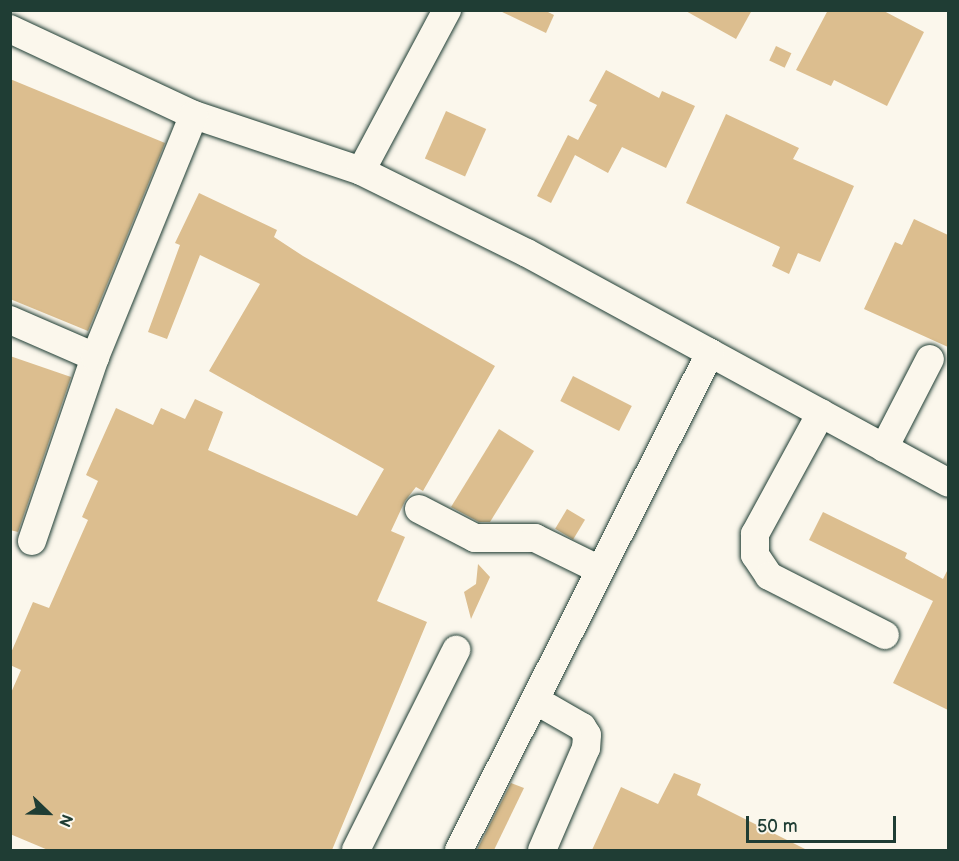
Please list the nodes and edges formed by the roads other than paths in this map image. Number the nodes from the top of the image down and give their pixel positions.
1 (447, 10) edge
2 (10, 29) edge
3 (194, 115) junction
4 (361, 171) junction
5 (10, 320) edge
6 (710, 353) junction
7 (95, 357) junction
8 (930, 359) dead end
9 (821, 413) junction
10 (884, 448) junction
11 (948, 483) edge
12 (419, 509) dead end
13 (32, 541) dead end
14 (600, 570) junction
15 (885, 635) dead end
16 (456, 650) dead end
17 (535, 699) junction
18 (356, 850) edge
19 (459, 850) edge
20 (542, 850) edge

1 - 4 street
2 - 3 street
3 - 4 street
3 - 7 street
4 - 6 street
5 - 7 street
6 - 9 street
6 - 14 street
7 - 13 street
8 - 10 street
9 - 10 street
9 - 15 street
10 - 11 street
12 - 14 street
14 - 17 street
16 - 18 street
17 - 19 street
17 - 20 street

